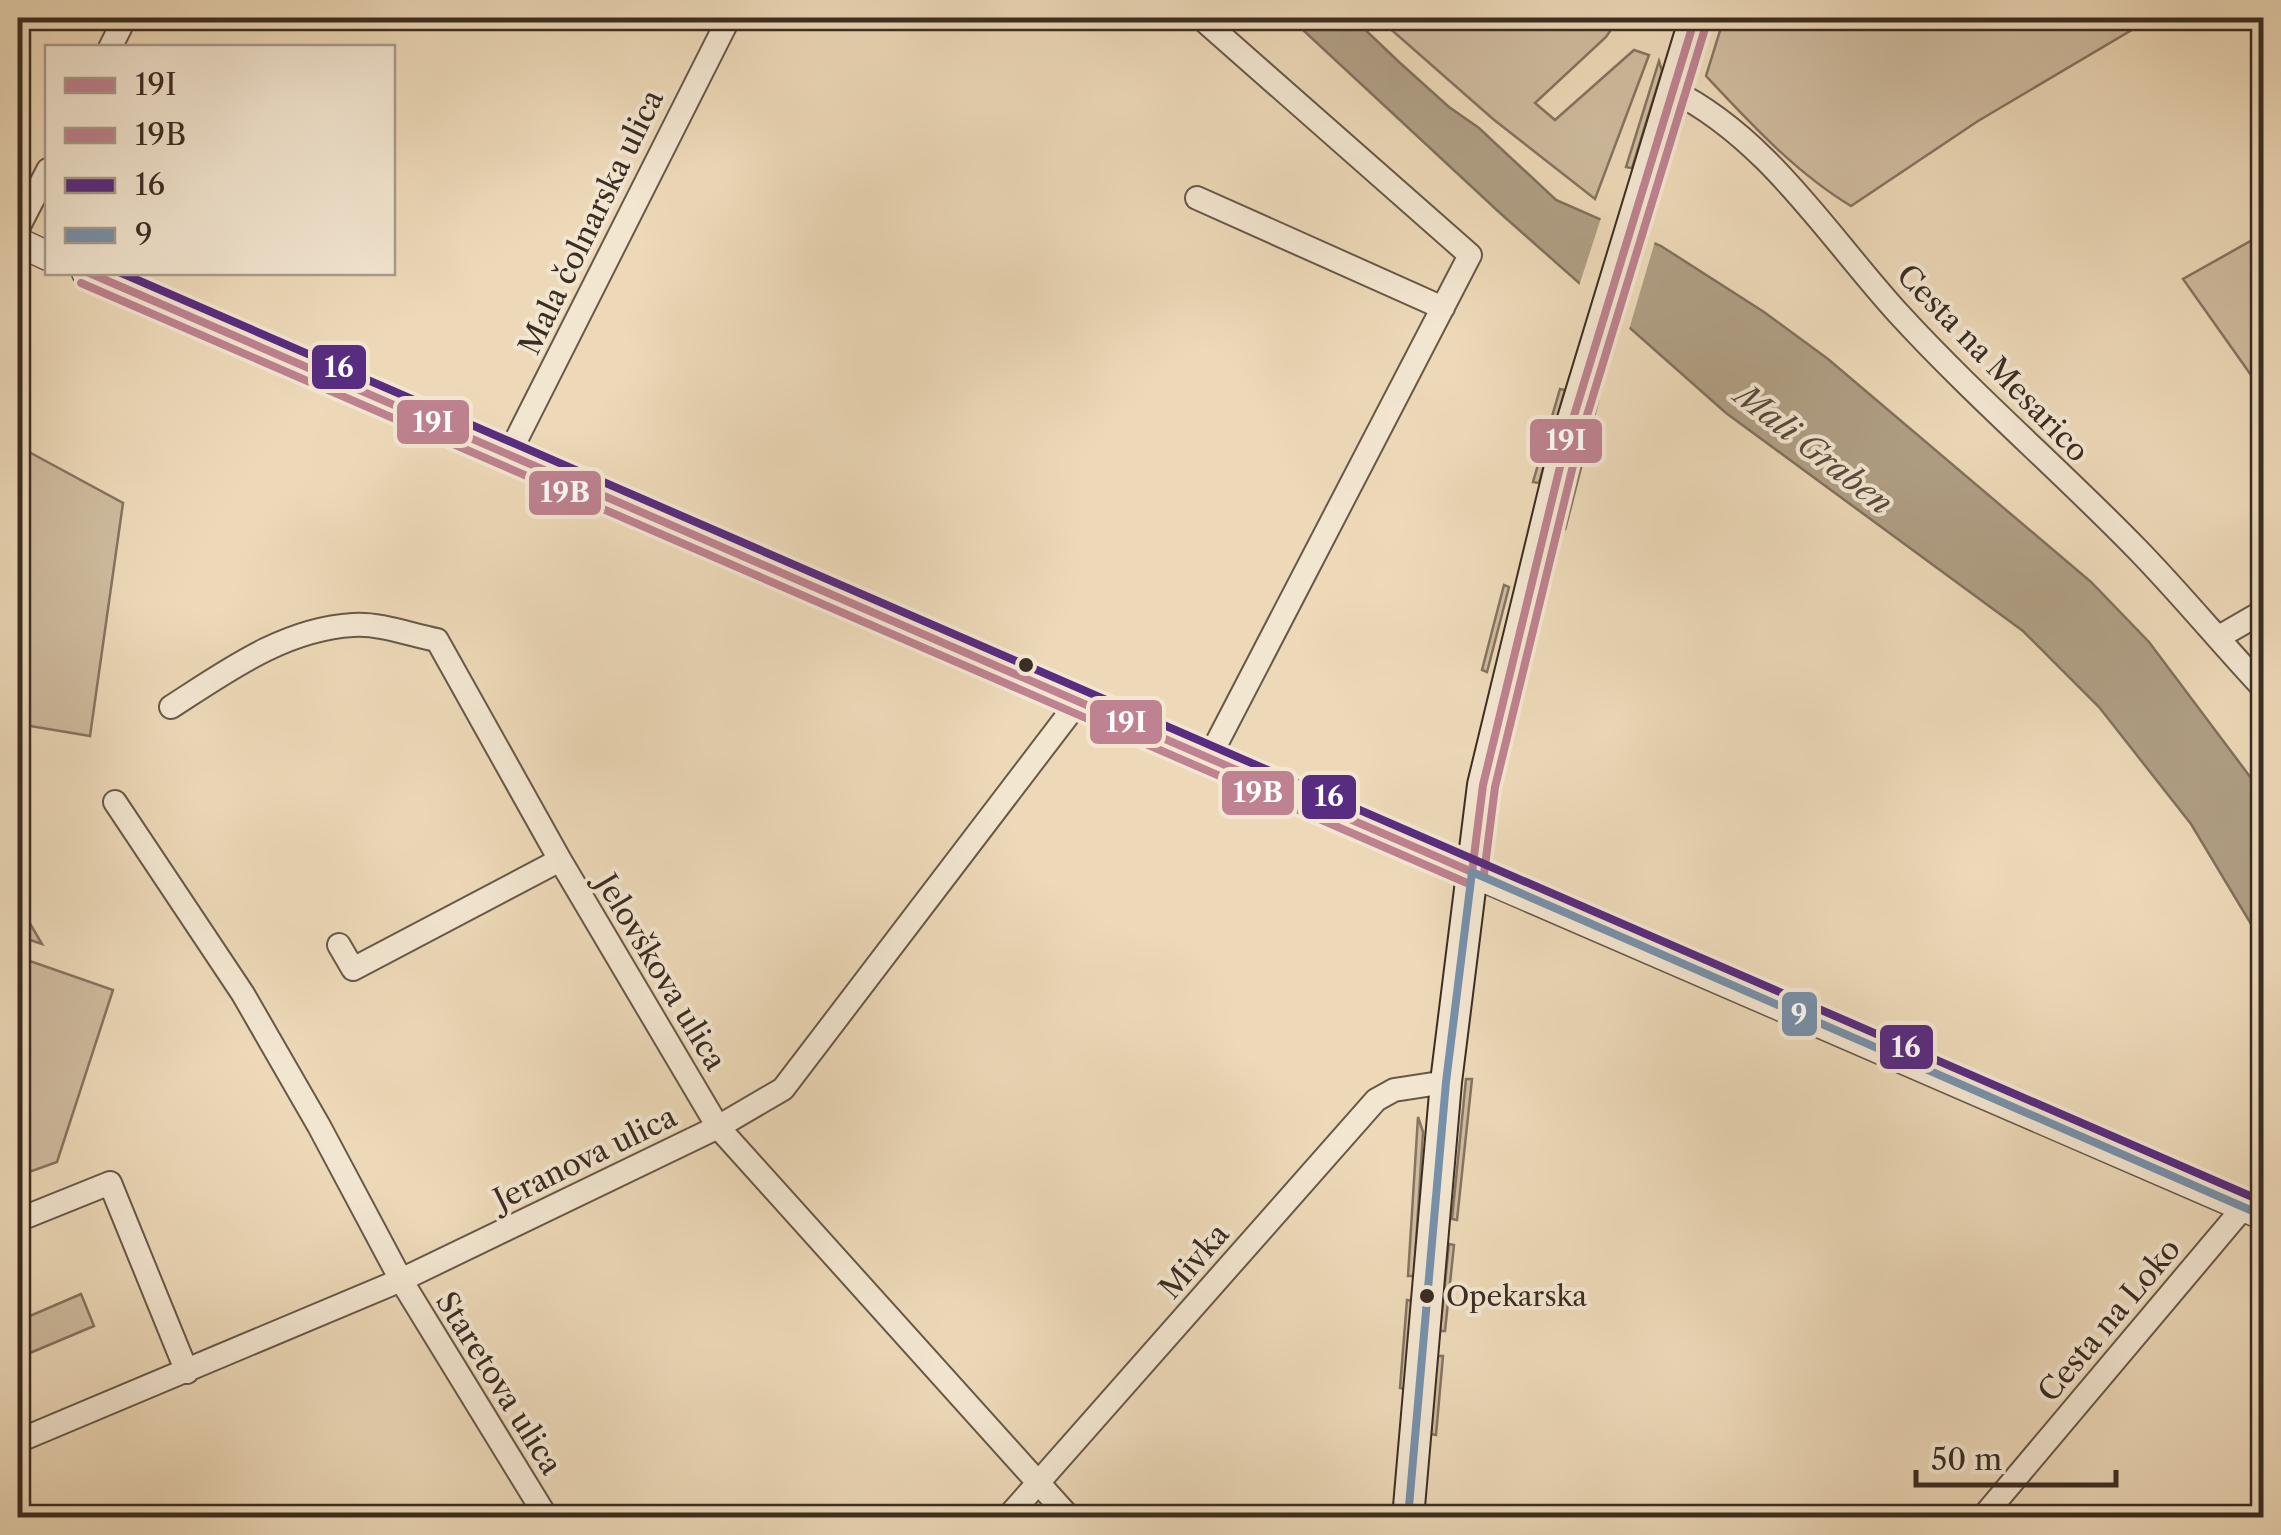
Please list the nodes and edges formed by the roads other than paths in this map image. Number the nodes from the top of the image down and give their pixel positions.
1 (126, 18) edge
2 (729, 18) edge
3 (1200, 18) edge
4 (1695, 18) edge
5 (112, 45) edge
6 (1671, 90) junction
7 (45, 176) edge
8 (1198, 198) dead end
9 (18, 228) edge
10 (18, 242) edge
11 (45, 255) edge
12 (93, 275) edge
13 (1443, 308) junction
14 (509, 454) junction
15 (2264, 611) edge
16 (2219, 637) junction
17 (2264, 689) edge
18 (1078, 702) junction
19 (171, 707) dead end
20 (1209, 758) junction
21 (115, 802) dead end
22 (560, 860) junction
23 (1472, 872) junction
24 (339, 945) dead end
25 (1446, 1082) junction
26 (718, 1127) junction
27 (2253, 1212) edge
28 (18, 1220) edge
29 (401, 1280) junction
30 (187, 1372) junction
31 (18, 1441) edge
32 (1038, 1483) junction
33 (547, 1518) edge
34 (1008, 1518) edge
35 (1070, 1518) edge
36 (1408, 1518) edge
37 (1982, 1518) edge

1 - 5 street
2 - 14 street, Mala čolnarska ulica
3 - 13 street
4 - 6 main road
6 - 16 street, Cesta na Mesarico
6 - 23 main road
7 - 9 street
8 - 13 street
10 - 11 street
12 - 14 street
13 - 20 street
14 - 18 street
15 - 16 street
16 - 17 street, Cesta na Mesarico
18 - 20 street
18 - 26 street, Jeranova ulica
19 - 22 street, Jelovškova ulica
20 - 23 street
21 - 29 street, Staretova ulica
22 - 24 street
22 - 26 street, Jelovškova ulica
23 - 25 main road
23 - 27 street
25 - 32 street, Mivka
25 - 36 main road
26 - 29 street, Jeranova ulica
26 - 32 street, Jelovškova ulica
27 - 37 street, Cesta na Loko
28 - 30 street
29 - 30 street, Jeranova ulica
29 - 33 street, Staretova ulica
30 - 31 street, Jeranova ulica
32 - 34 street, Mivka
32 - 35 street, Jelovškova ulica

